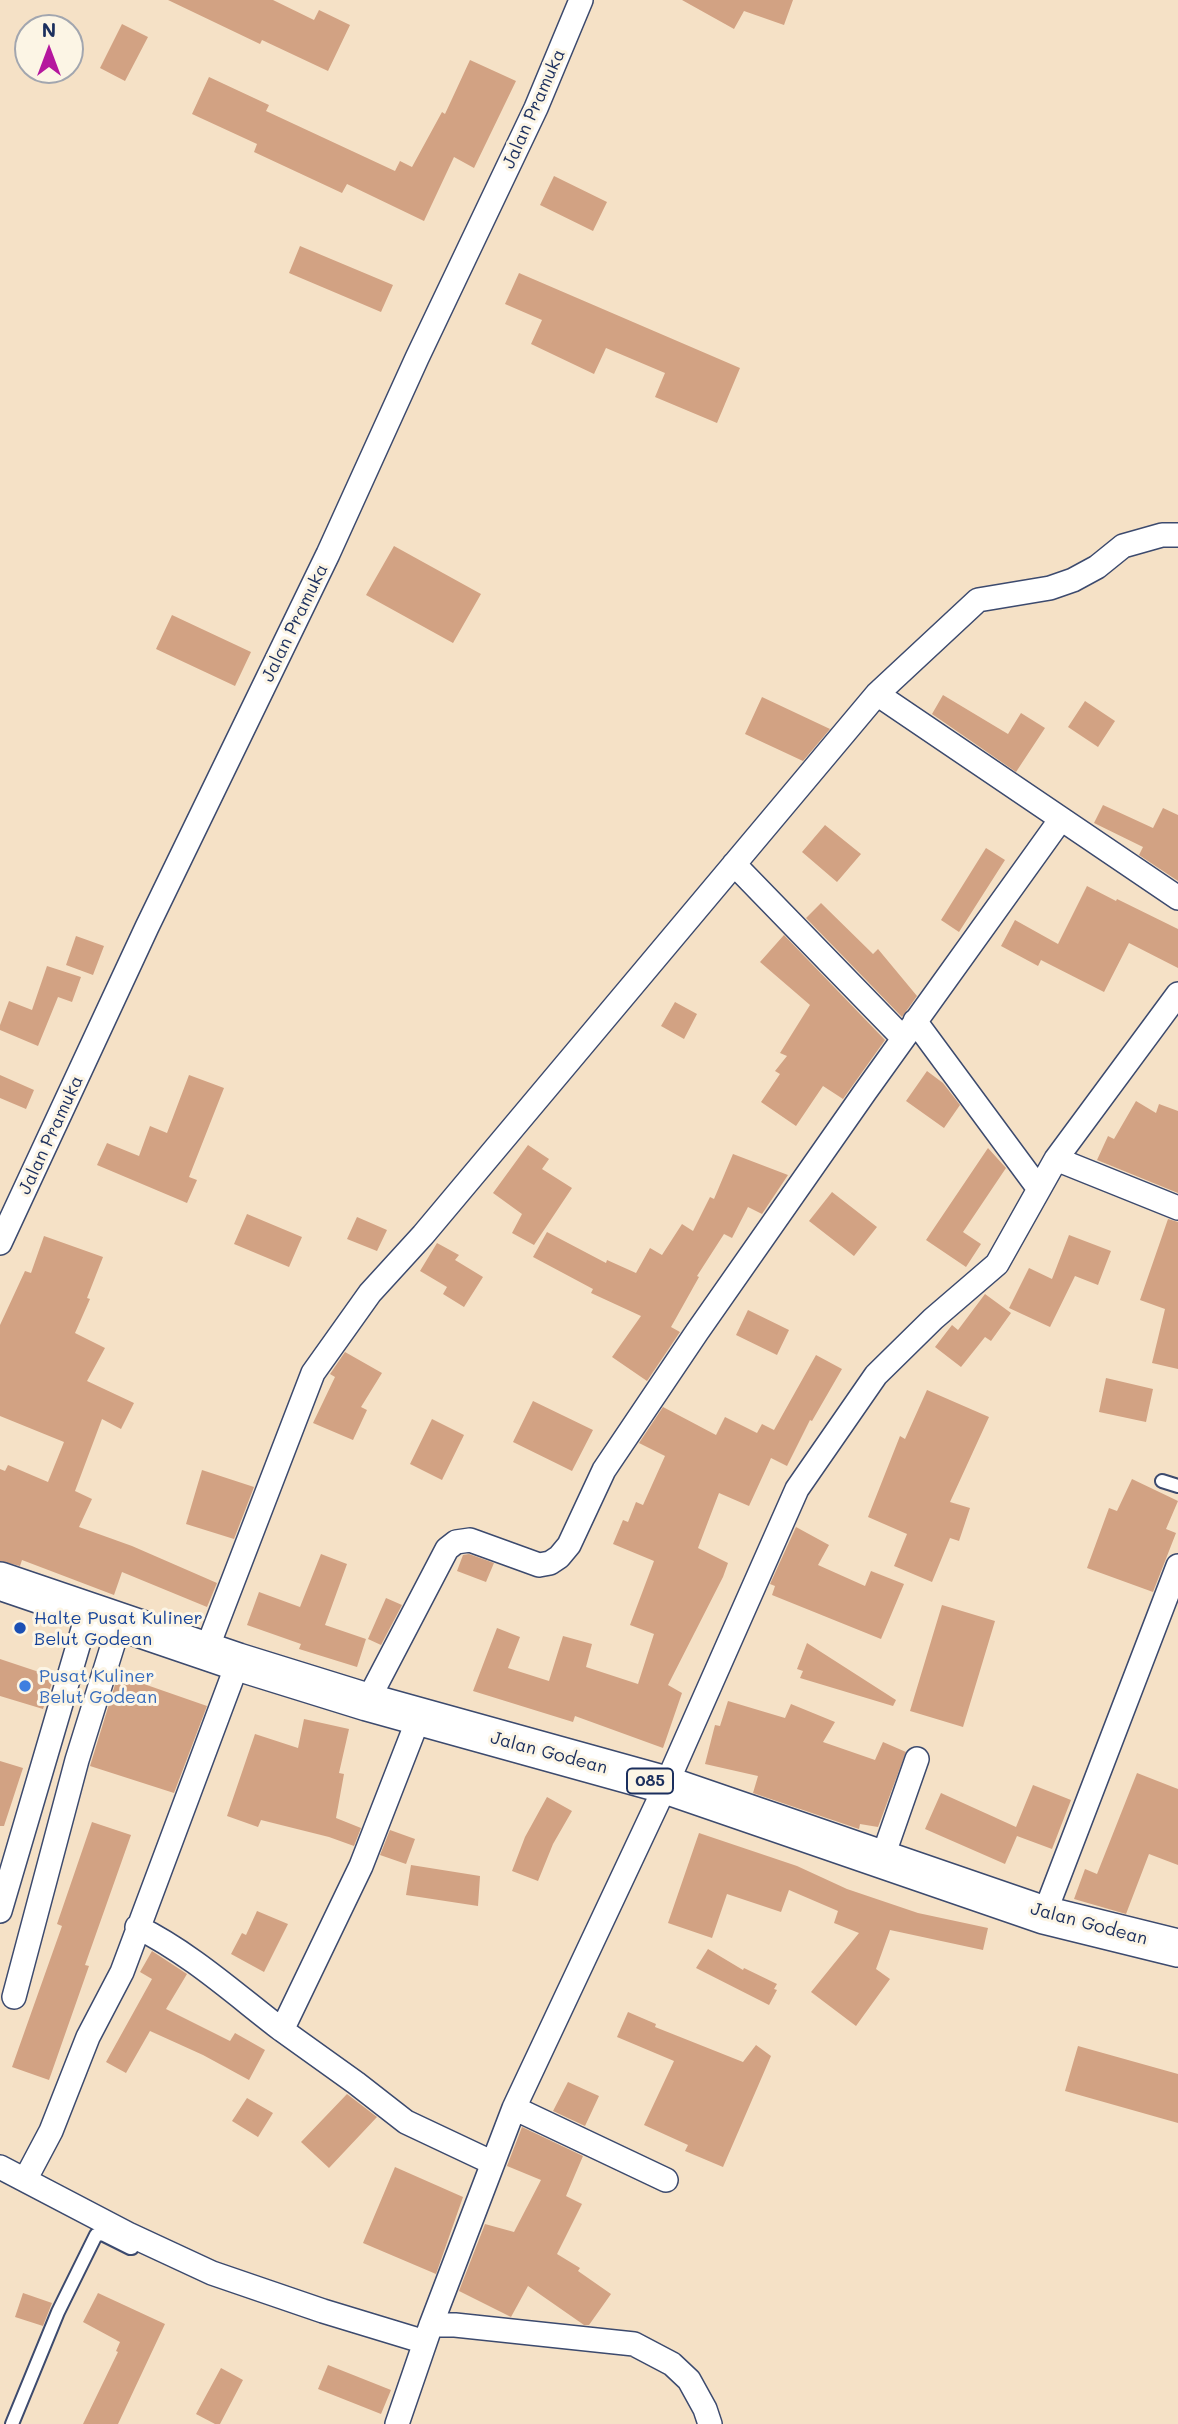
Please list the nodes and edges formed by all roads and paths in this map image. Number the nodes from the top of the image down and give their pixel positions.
1 (581, 0) edge
2 (1178, 535) edge
3 (877, 694) junction
4 (1061, 818) junction
5 (734, 864) junction
6 (1178, 898) edge
7 (1178, 994) edge
8 (909, 1030) junction
9 (1056, 1159) junction
10 (1039, 1189) junction
11 (1178, 1208) edge
12 (0, 1243) edge
13 (1162, 1481) dead end
14 (1178, 1486) edge
15 (1178, 1566) edge
16 (0, 1581) edge
17 (104, 1617) junction
18 (222, 1657) junction
19 (367, 1702) junction
20 (419, 1717) junction
21 (917, 1759) dead end
22 (666, 1785) junction
23 (882, 1859) junction
24 (0, 1911) edge
25 (1044, 1914) junction
26 (137, 1927) junction
27 (1178, 1948) edge
28 (14, 1997) dead end
29 (282, 2030) junction
30 (514, 2108) junction
31 (493, 2163) junction
32 (0, 2167) edge
33 (25, 2179) junction
34 (666, 2180) dead end
35 (138, 2238) junction
36 (428, 2334) junction
37 (12, 2424) edge
38 (397, 2424) edge
39 (710, 2424) edge

1 - 12 street, Jalan Pramuka
2 - 3 street
3 - 4 street
3 - 5 street
4 - 6 street
4 - 8 street
5 - 8 street
5 - 18 street
7 - 9 street
8 - 10 street
8 - 19 street
9 - 10 street
9 - 11 street
10 - 22 street
13 - 14 lane
15 - 25 street
16 - 17 main road, Jalan Godean / 085
17 - 18 main road, Jalan Godean / 085
17 - 24 street
17 - 28 street
18 - 19 main road, Jalan Godean / 085
18 - 26 street
19 - 20 main road, Jalan Godean / 085
20 - 22 main road, Jalan Godean / 085
20 - 29 street
21 - 23 street
22 - 23 main road, Jalan Godean / 085
22 - 30 street
23 - 25 main road, Jalan Godean / 085
25 - 27 main road, Jalan Godean / 085
26 - 29 street
26 - 33 street
29 - 31 street
30 - 31 street
30 - 34 street
31 - 36 street
32 - 33 street
33 - 35 street
35 - 36 street
35 - 37 lane
36 - 38 street
36 - 39 street

